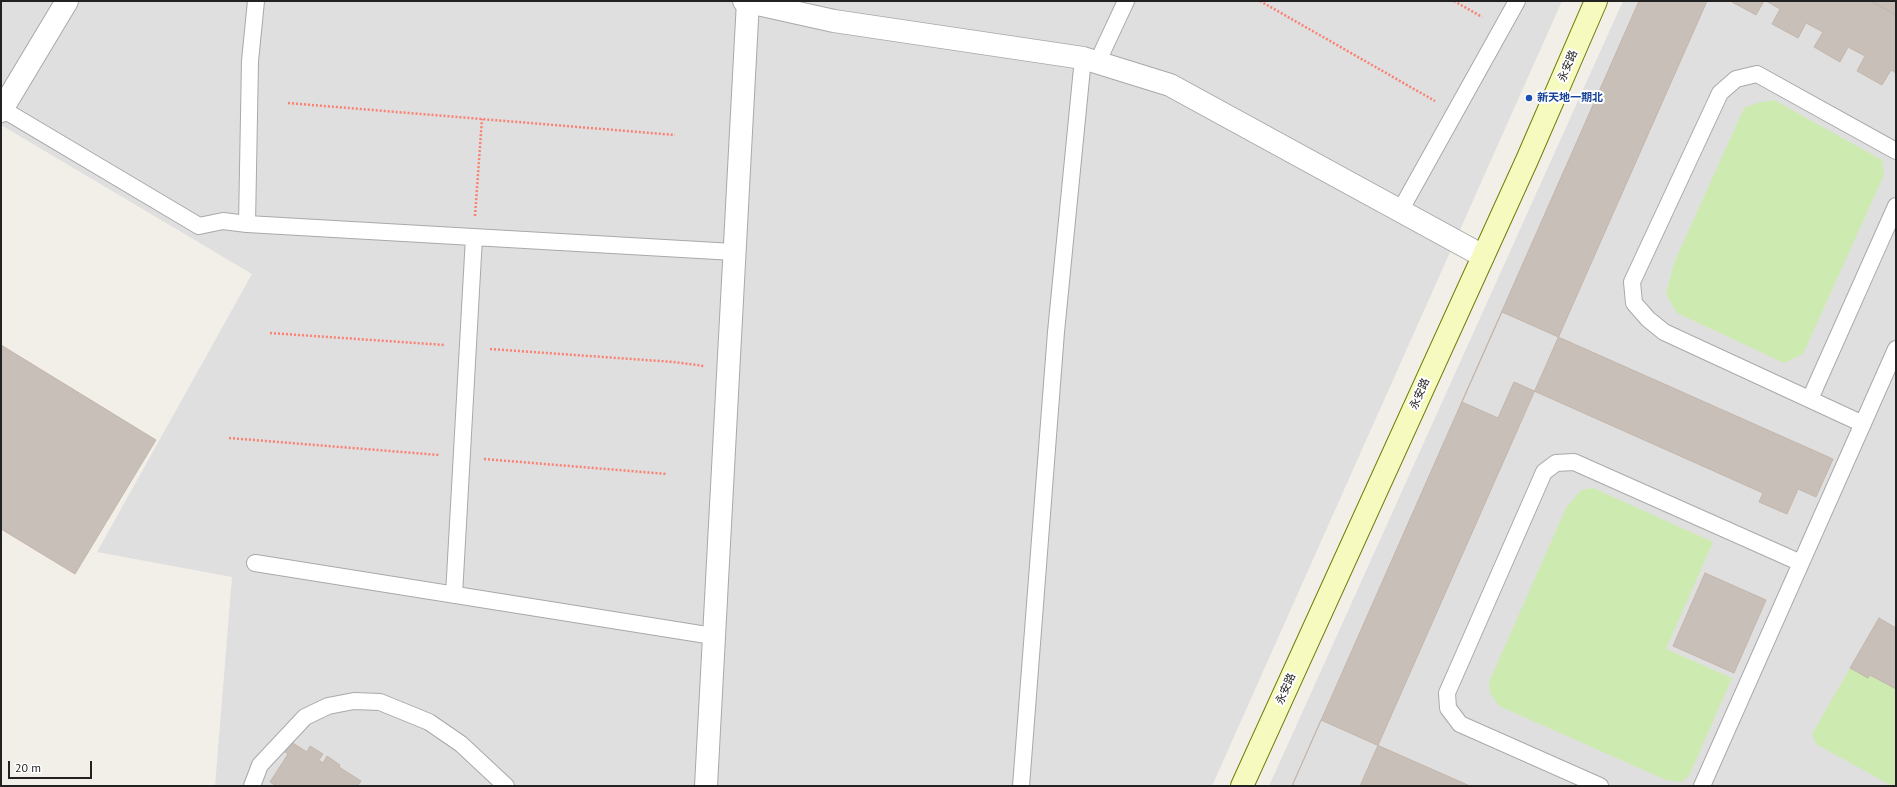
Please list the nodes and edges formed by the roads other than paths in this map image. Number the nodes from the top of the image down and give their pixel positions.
1 (66, 1) edge
2 (256, 1) edge
3 (746, 1) edge
4 (1126, 1) edge
5 (1517, 1) edge
6 (1596, 1) edge
7 (1090, 61) junction
8 (2, 110) edge
9 (1896, 151) edge
10 (1896, 206) edge
11 (1400, 211) junction
12 (246, 224) junction
13 (474, 237) junction
14 (734, 252) junction
15 (1483, 256) junction
16 (1896, 349) edge
17 (1810, 399) junction
18 (1863, 424) junction
19 (255, 563) dead end
20 (1801, 563) junction
21 (454, 595) junction
22 (713, 636) junction
23 (252, 786) edge
24 (506, 786) edge
25 (706, 786) edge
26 (1021, 786) edge
27 (1242, 786) edge
28 (1600, 786) edge
29 (1702, 786) edge

1 - 8 street
2 - 12 lane
3 - 7 street
3 - 14 street
4 - 7 lane
5 - 11 lane
6 - 15 street, 永安路
7 - 11 street
7 - 26 lane
8 - 12 lane
9 - 17 lane
10 - 17 lane
11 - 15 street
12 - 13 lane
13 - 14 lane
13 - 21 lane
14 - 22 street
15 - 27 street, 永安路
16 - 18 lane
17 - 18 lane
18 - 20 lane
19 - 21 lane
20 - 28 lane
20 - 29 lane
21 - 22 lane
22 - 25 street
23 - 24 lane

